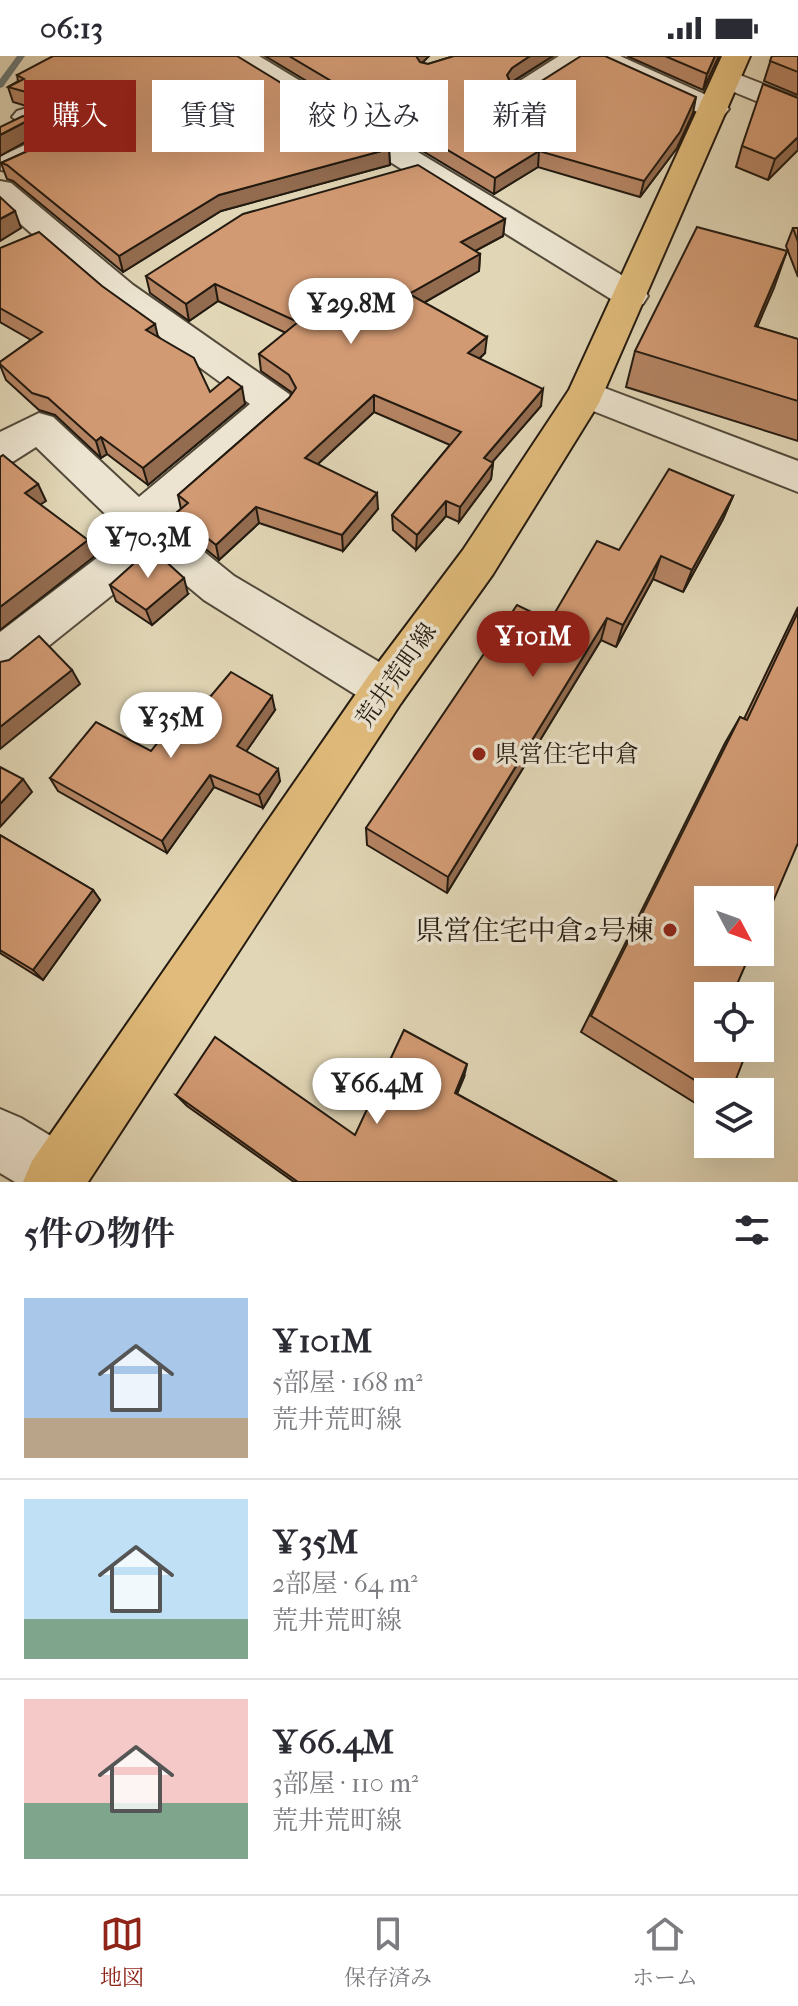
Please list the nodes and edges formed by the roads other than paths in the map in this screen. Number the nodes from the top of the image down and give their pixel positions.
1 (239, 56) edge
2 (578, 56) edge
3 (597, 56) edge
4 (541, 80) edge
5 (726, 82) edge
6 (798, 109) edge
7 (36, 152) edge
8 (425, 168) junction
9 (0, 170) edge
10 (381, 181) edge
11 (0, 190) edge
12 (631, 296) junction
13 (586, 394) junction
14 (0, 451) edge
15 (798, 477) edge
16 (147, 528) junction
17 (0, 658) edge
18 (385, 689) junction
19 (0, 1139) edge
20 (56, 1178) edge

1 - 8 street
2 - 4 street
3 - 5 street
5 - 6 street
5 - 12 main road, 荒井荒町線
7 - 9 street
8 - 10 street
8 - 12 street
11 - 16 street
12 - 13 main road, 荒井荒町線
13 - 15 street
13 - 18 main road, 荒井荒町線
14 - 16 street
16 - 17 street
16 - 18 street
18 - 20 main road, 荒井荒町線
19 - 20 street

